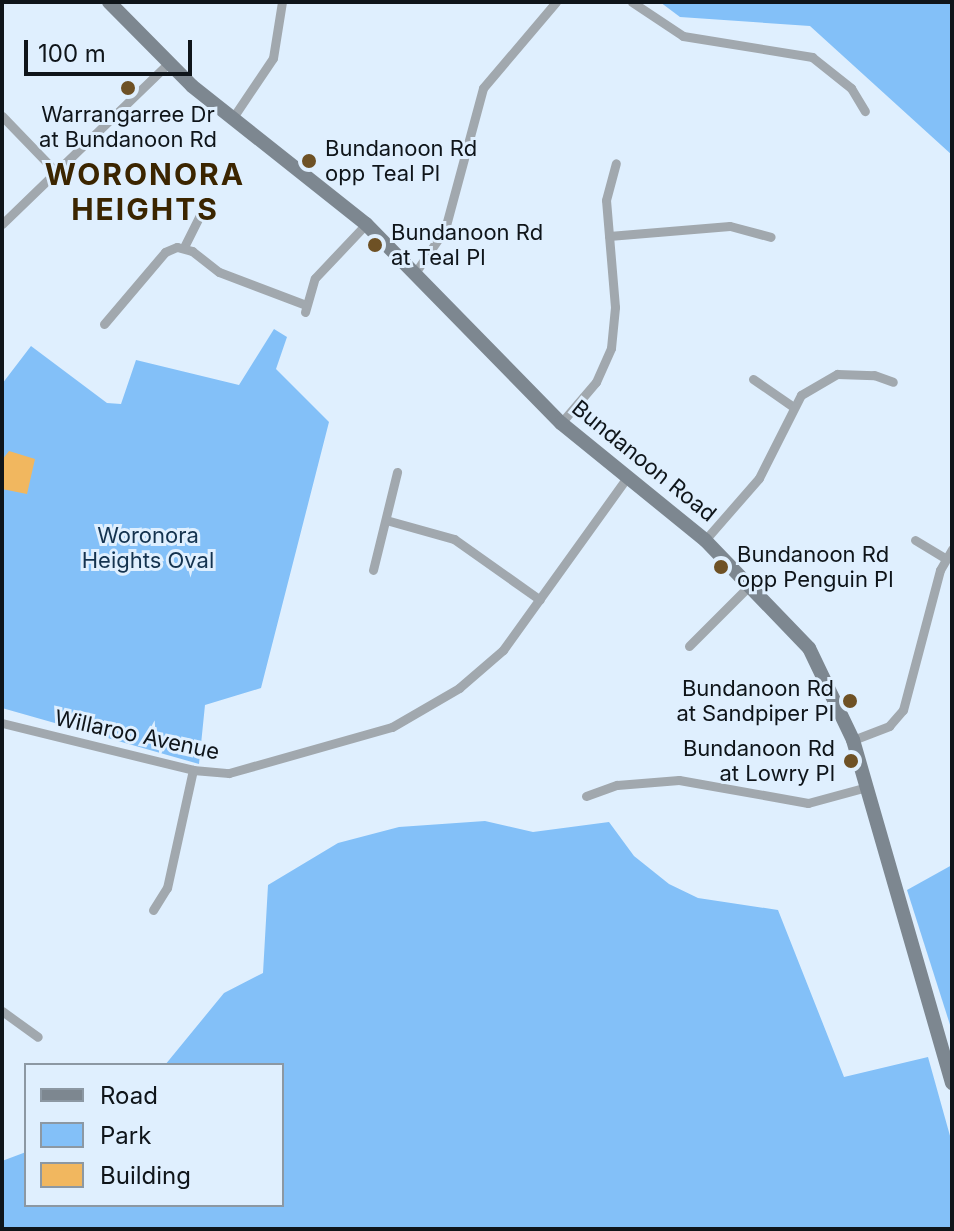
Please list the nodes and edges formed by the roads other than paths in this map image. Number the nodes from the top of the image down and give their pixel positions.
1 (109, 2) edge
2 (282, 2) edge
3 (632, 2) edge
4 (553, 3) edge
5 (169, 63) junction
6 (865, 111) dead end
7 (2, 116) edge
8 (232, 119) junction
9 (616, 163) dead end
10 (56, 172) junction
11 (204, 207) dead end
12 (2, 224) edge
13 (366, 224) junction
14 (609, 236) junction
15 (771, 237) dead end
16 (184, 247) junction
17 (415, 273) junction
18 (104, 324) dead end
19 (753, 379) dead end
20 (893, 382) dead end
21 (792, 406) junction
22 (561, 423) junction
23 (397, 472) dead end
24 (626, 479) junction
25 (386, 520) junction
26 (705, 540) junction
27 (915, 540) dead end
28 (952, 549) edge
29 (945, 558) junction
30 (373, 570) dead end
31 (751, 584) junction
32 (540, 600) junction
33 (689, 646) dead end
34 (2, 723) edge
35 (853, 740) junction
36 (193, 770) junction
37 (867, 787) junction
38 (586, 796) dead end
39 (153, 910) dead end
40 (2, 1011) edge
41 (38, 1037) dead end
42 (952, 1083) edge

1 - 5 street, Bundanoon Road
2 - 8 street
3 - 6 street
4 - 17 street
5 - 8 street, Bundanoon Road
5 - 10 street
7 - 10 street
8 - 13 street, Bundanoon Road
9 - 14 street
10 - 12 street
11 - 16 street
13 - 16 street
13 - 17 street, Bundanoon Road
14 - 15 street
14 - 22 street
16 - 18 street
17 - 22 street, Bundanoon Road
19 - 21 street
20 - 21 street
21 - 26 street
22 - 24 street, Bundanoon Road
23 - 25 street
24 - 26 street, Bundanoon Road
24 - 32 street, Willaroo Avenue
25 - 30 street
25 - 32 street
26 - 31 street, Bundanoon Road
27 - 29 street
28 - 29 street
29 - 35 street
31 - 33 street
31 - 35 street, Bundanoon Road
32 - 36 street, Willaroo Avenue
34 - 36 street, Willaroo Avenue
35 - 37 street, Bundanoon Road
36 - 39 street
37 - 38 street
37 - 42 street, Bundanoon Road
40 - 41 street

